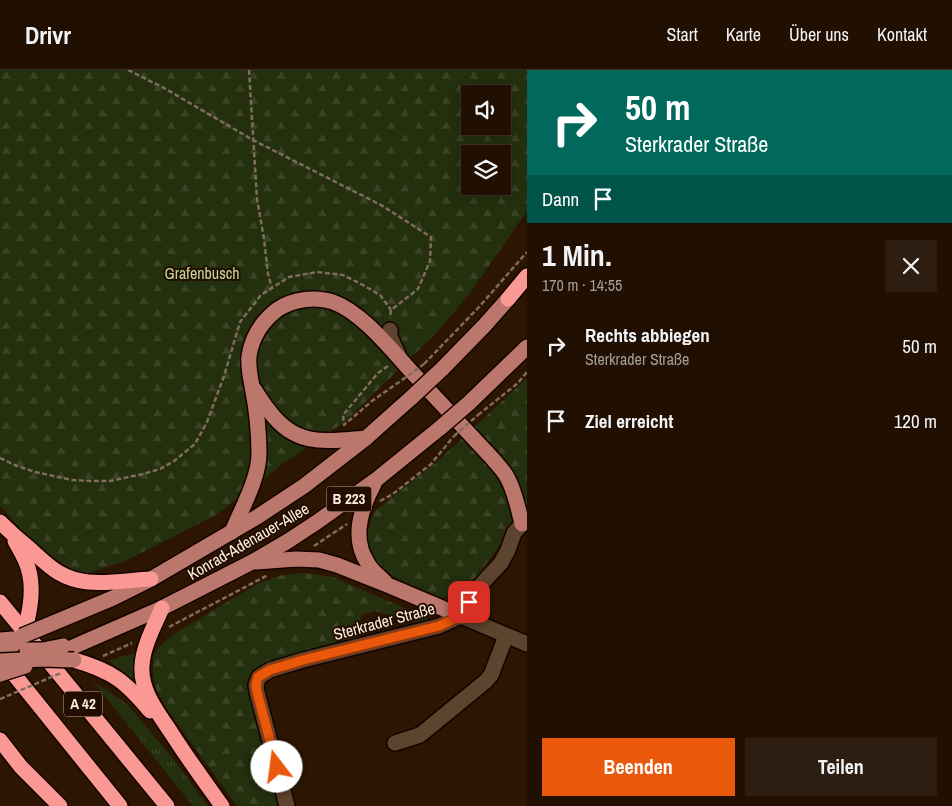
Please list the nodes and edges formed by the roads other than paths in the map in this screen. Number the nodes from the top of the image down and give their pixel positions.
1 (527, 276) edge
2 (508, 299) joint
3 (390, 330) road end
4 (527, 347) edge
5 (399, 358) junction
6 (252, 386) junction
7 (366, 438) junction
8 (377, 479) junction
9 (0, 522) edge
10 (525, 525) edge
11 (232, 532) junction
12 (11, 533) junction
13 (252, 562) junction
14 (150, 579) junction
15 (390, 586) junction
16 (0, 602) edge
17 (162, 608) junction
18 (29, 614) joint
19 (461, 616) junction
20 (506, 636) junction
21 (527, 644) edge
22 (5, 649) edge
23 (72, 655) junction
24 (44, 659) junction
25 (0, 674) edge
26 (0, 740) edge
27 (395, 743) dead end
28 (185, 754) junction
29 (60, 806) edge
30 (120, 806) edge
31 (167, 806) edge
32 (222, 806) edge
33 (287, 806) edge

1 - 2 highway
2 - 7 main road, Konrad-Adenauer-Allee / B 223, bridge
3 - 5 street
4 - 8 main road, Konrad-Adenauer-Allee / B 223, bridge
5 - 6 main road
5 - 10 main road
6 - 7 main road
6 - 11 main road
7 - 11 main road, Konrad-Adenauer-Allee / B 223
8 - 13 main road, Konrad-Adenauer-Allee / B 223
8 - 15 main road
9 - 12 highway
10 - 19 street, Sterkrader Straße
11 - 14 main road, Konrad-Adenauer-Allee / B 223
12 - 14 highway
12 - 18 highway
13 - 15 main road
13 - 17 main road, Konrad-Adenauer-Allee / B 223
14 - 22 main road, Konrad-Adenauer-Allee / B 223, bridge
15 - 19 main road
16 - 31 highway, A 42
17 - 23 main road, Konrad-Adenauer-Allee / B 223
17 - 28 highway
18 - 22 main road
19 - 20 street
19 - 33 street, Sterkrader Straße
20 - 21 street
20 - 27 street
22 - 23 main road, bridge
22 - 24 main road, bridge
22 - 30 highway, A 42
23 - 24 main road, Konrad-Adenauer-Allee / B 223
23 - 28 highway
24 - 25 main road, Konrad-Adenauer-Allee / B 223, bridge
26 - 29 highway
28 - 32 highway

